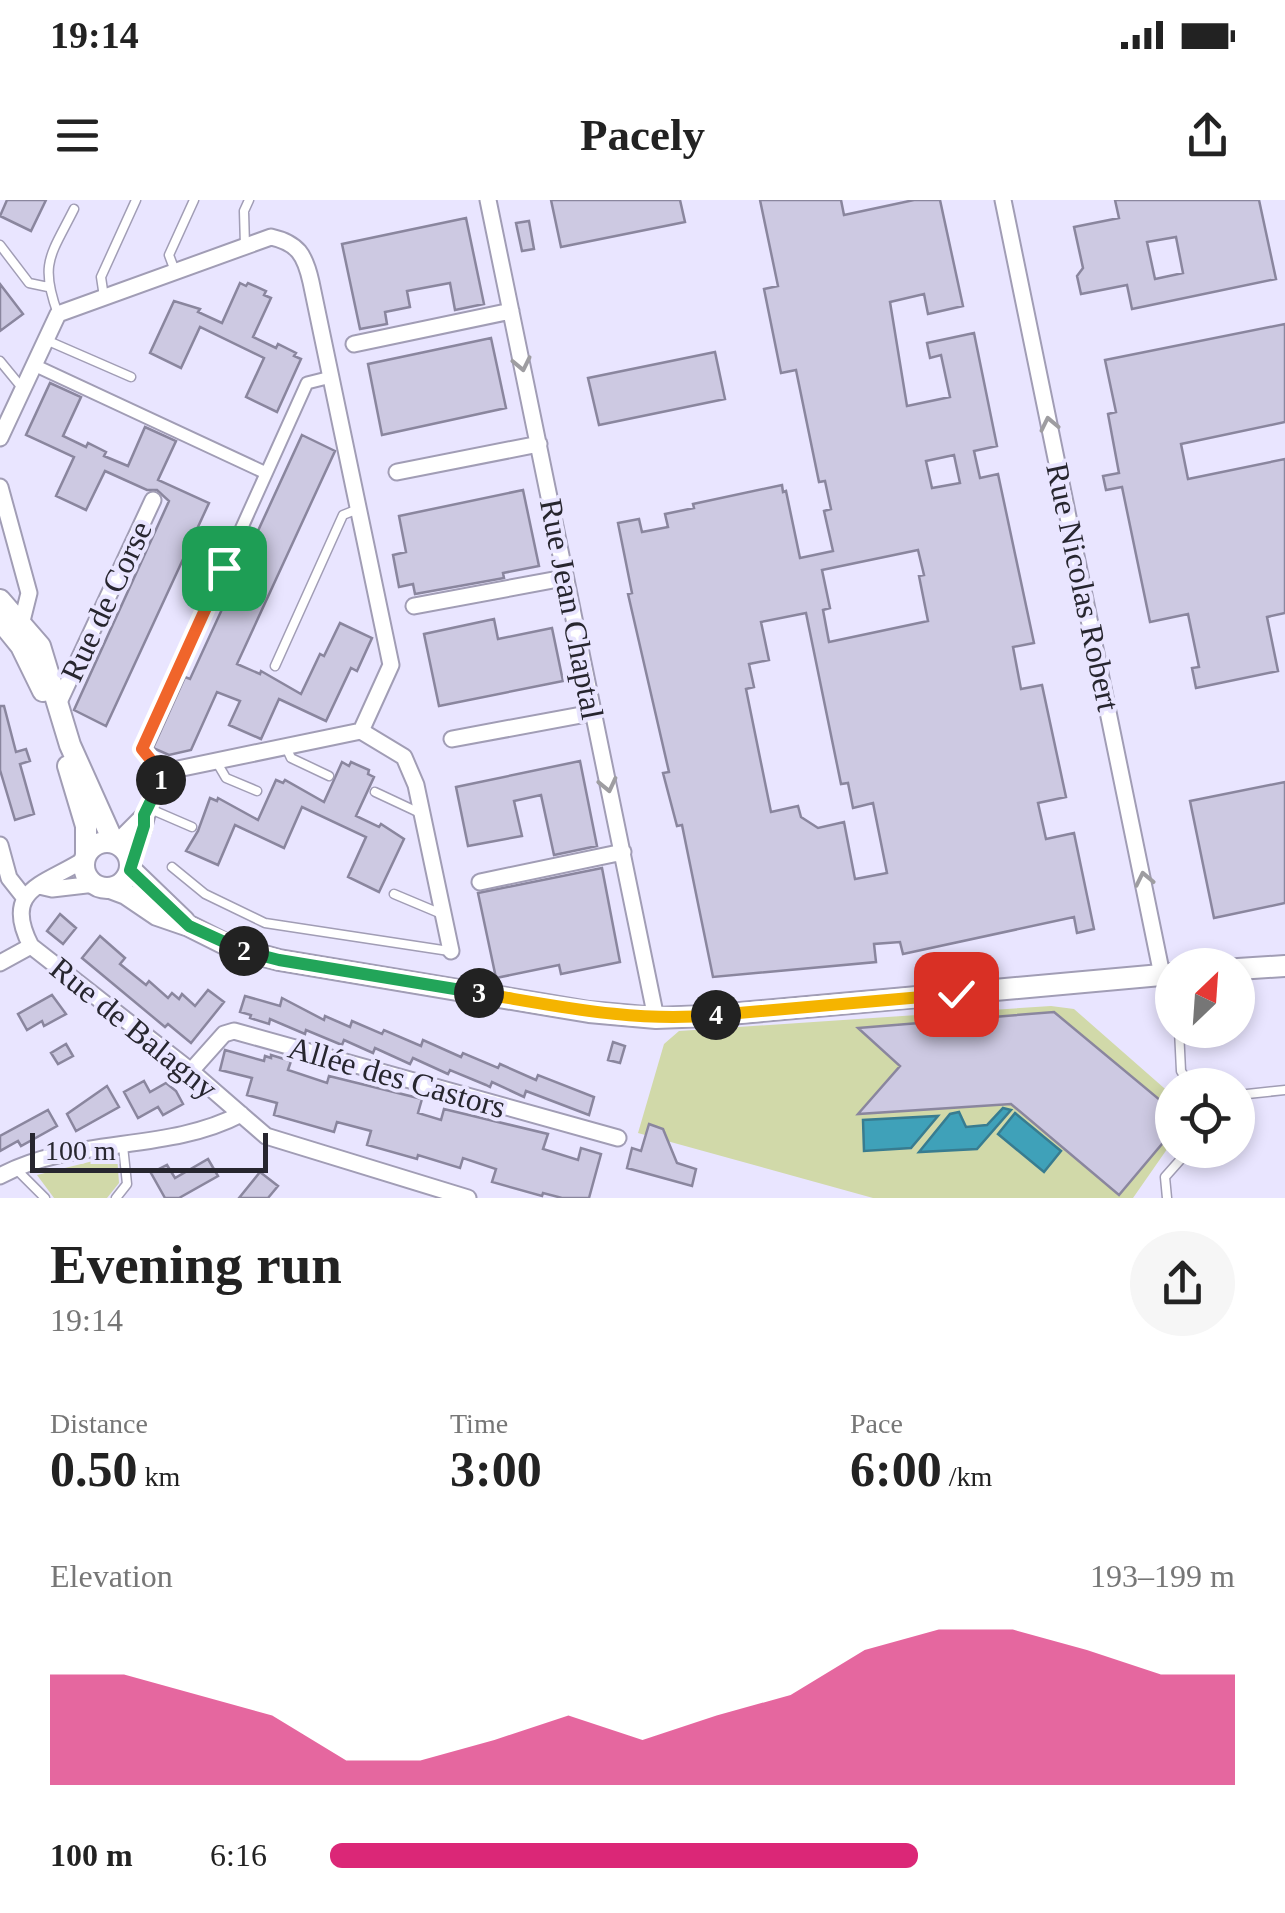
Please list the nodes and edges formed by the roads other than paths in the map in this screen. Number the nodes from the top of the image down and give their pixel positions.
1 (136, 200) edge
2 (194, 200) edge
3 (249, 200) edge
4 (488, 200) edge
5 (1003, 200) edge
6 (74, 208) dead end
7 (0, 245) edge
8 (245, 246) junction
9 (174, 272) junction
10 (48, 287) junction
11 (104, 297) junction
12 (511, 311) junction
13 (58, 314) junction
14 (46, 340) junction
15 (354, 344) dead end
16 (0, 361) edge
17 (34, 365) junction
18 (331, 377) junction
19 (131, 378) dead end
20 (23, 388) junction
21 (0, 438) edge
22 (539, 444) junction
23 (398, 472) dead end
24 (266, 474) junction
25 (0, 487) edge
26 (153, 500) dead end
27 (359, 509) junction
28 (564, 578) junction
29 (0, 600) edge
30 (414, 606) dead end
31 (10, 624) edge
32 (275, 666) dead end
33 (59, 702) junction
34 (592, 714) junction
35 (362, 732) junction
36 (452, 739) dead end
37 (286, 746) junction
38 (216, 761) junction
39 (164, 776) junction
40 (329, 776) dead end
41 (257, 792) dead end
42 (375, 792) dead end
43 (146, 811) junction
44 (422, 814) junction
45 (192, 827) dead end
46 (115, 843) junction
47 (0, 845) edge
48 (623, 852) junction
49 (86, 857) junction
50 (130, 866) junction
51 (172, 867) dead end
52 (480, 882) dead end
53 (39, 886) junction
54 (103, 886) junction
55 (394, 894) dead end
56 (24, 897) junction
57 (444, 916) junction
58 (189, 926) junction
59 (31, 946) junction
60 (1161, 948) edge
61 (451, 951) joint
62 (0, 962) edge
63 (1285, 966) edge
64 (1255, 968) edge
65 (1155, 975) edge
66 (656, 1018) junction
67 (191, 1071) junction
68 (1285, 1090) edge
69 (1255, 1094) edge
70 (240, 1114) junction
71 (618, 1138) dead end
72 (123, 1143) junction
73 (1173, 1168) edge
74 (8, 1172) edge
75 (45, 1198) edge
76 (116, 1198) edge
77 (468, 1198) edge
78 (1168, 1198) edge

1 - 11 lane
2 - 9 lane
3 - 8 lane
4 - 12 street, Rue Jean Chaptal
60 -> 5 street, Rue Nicolas Robert
6 - 10 lane
7 - 10 lane
8 - 9 street
8 - 18 street
9 - 11 street
10 - 13 lane
11 - 13 street
12 - 15 street
12 -> 22 street, Rue Jean Chaptal
13 - 14 street
14 - 17 street
14 - 19 lane
16 - 20 lane
17 - 20 street
17 - 24 street
18 - 24 street
18 - 27 street
20 - 21 street
22 - 23 street
22 - 28 street, Rue Jean Chaptal
24 - 39 street
25 - 31 street
26 - 33 street, Rue de Corse
27 - 32 lane
27 - 35 street
28 - 30 street
28 - 34 street, Rue Jean Chaptal
29 - 31 street
31 - 33 street
31 - 49 street
33 - 46 street
34 - 36 street
34 -> 48 street, Rue Jean Chaptal
35 - 37 street
35 - 44 street
37 - 38 street
37 - 40 lane
38 - 39 street
38 - 41 lane
39 - 43 street
42 - 44 lane
43 - 45 lane
43 - 46 street
43 - 50 street
44 - 57 street
46 - 49 street
46 - 50 street
47 - 56 street, Rue de Balagny
48 - 52 street
48 - 66 street, Rue Jean Chaptal
49 - 53 street
49 - 54 street
50 - 54 street
50 - 58 street
51 - 61 lane
53 - 54 street
53 - 56 street
54 - 58 street
55 - 57 lane
56 - 59 street, Rue de Balagny
57 - 61 street
58 - 66 street
59 - 62 street
59 - 67 street, Rue de Balagny
63 - 64 street
65 - 66 street
67 - 70 street, Rue de Balagny
67 - 71 street, Allée des Castors
68 - 69 lane
70 - 72 street
70 - 77 street, Rue de Balagny
72 - 74 street
72 - 76 lane
73 - 78 lane
74 - 75 lane

